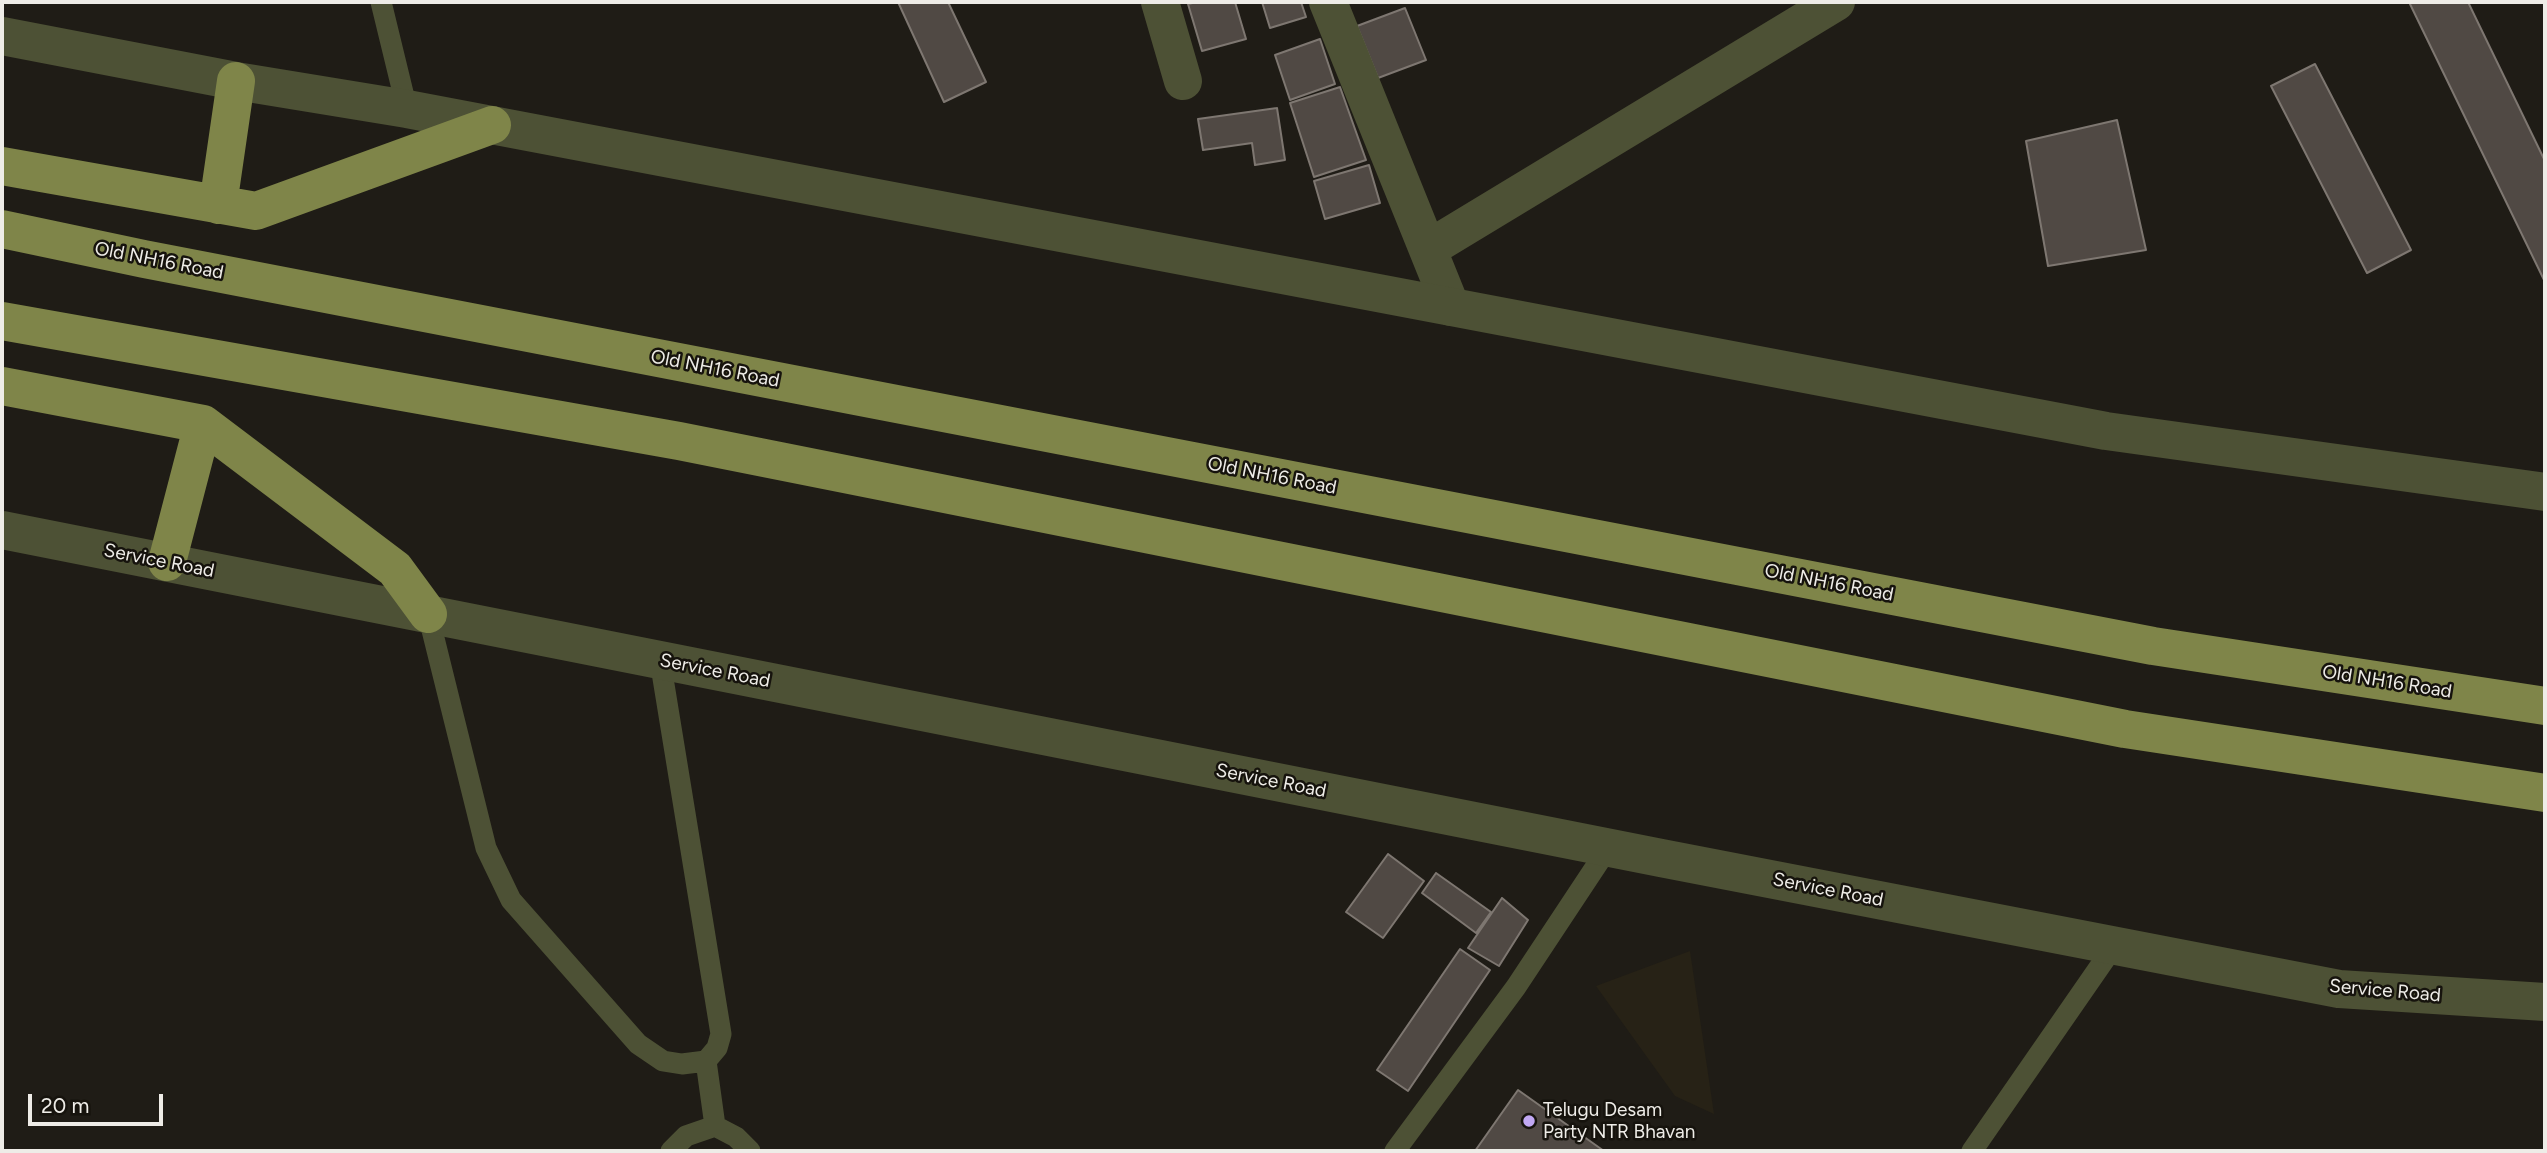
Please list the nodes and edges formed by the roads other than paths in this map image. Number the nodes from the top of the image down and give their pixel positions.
1 (381, 2) edge
2 (1160, 2) edge
3 (1328, 2) edge
4 (1836, 2) edge
5 (2, 36) edge
6 (236, 81) junction
7 (1183, 81) dead end
8 (407, 109) junction
9 (492, 125) junction
10 (2, 166) edge
11 (218, 205) junction
12 (2, 229) edge
13 (1428, 249) junction
14 (1451, 307) junction
15 (2, 321) edge
16 (2, 386) edge
17 (203, 424) junction
18 (2545, 492) edge
19 (2, 530) edge
20 (167, 562) junction
21 (428, 614) junction
22 (660, 660) junction
23 (2545, 706) edge
24 (2545, 793) edge
25 (1608, 848) junction
26 (2114, 946) junction
27 (2545, 1002) edge
28 (706, 1062) junction
29 (715, 1126) junction
30 (671, 1151) edge
31 (750, 1151) edge
32 (1395, 1151) edge
33 (1972, 1151) edge

1 - 8 lane
2 - 7 street
3 - 13 street
4 - 13 street
5 - 6 street
6 - 8 street
6 - 11 main road
8 - 9 street
9 - 11 main road
9 - 14 street
10 - 11 main road
12 - 23 main road, Old NH16 Road
13 - 14 street
14 - 18 street
15 - 24 main road
16 - 17 main road
17 - 20 main road
17 - 21 main road
19 - 20 street, Service Road
20 - 21 street, Service Road
21 - 22 street, Service Road
21 - 28 lane
22 - 25 street, Service Road
22 - 28 lane
25 - 26 street, Service Road
25 - 32 lane
26 - 27 street, Service Road
26 - 33 lane
28 - 29 lane
29 - 30 lane
29 - 31 lane

